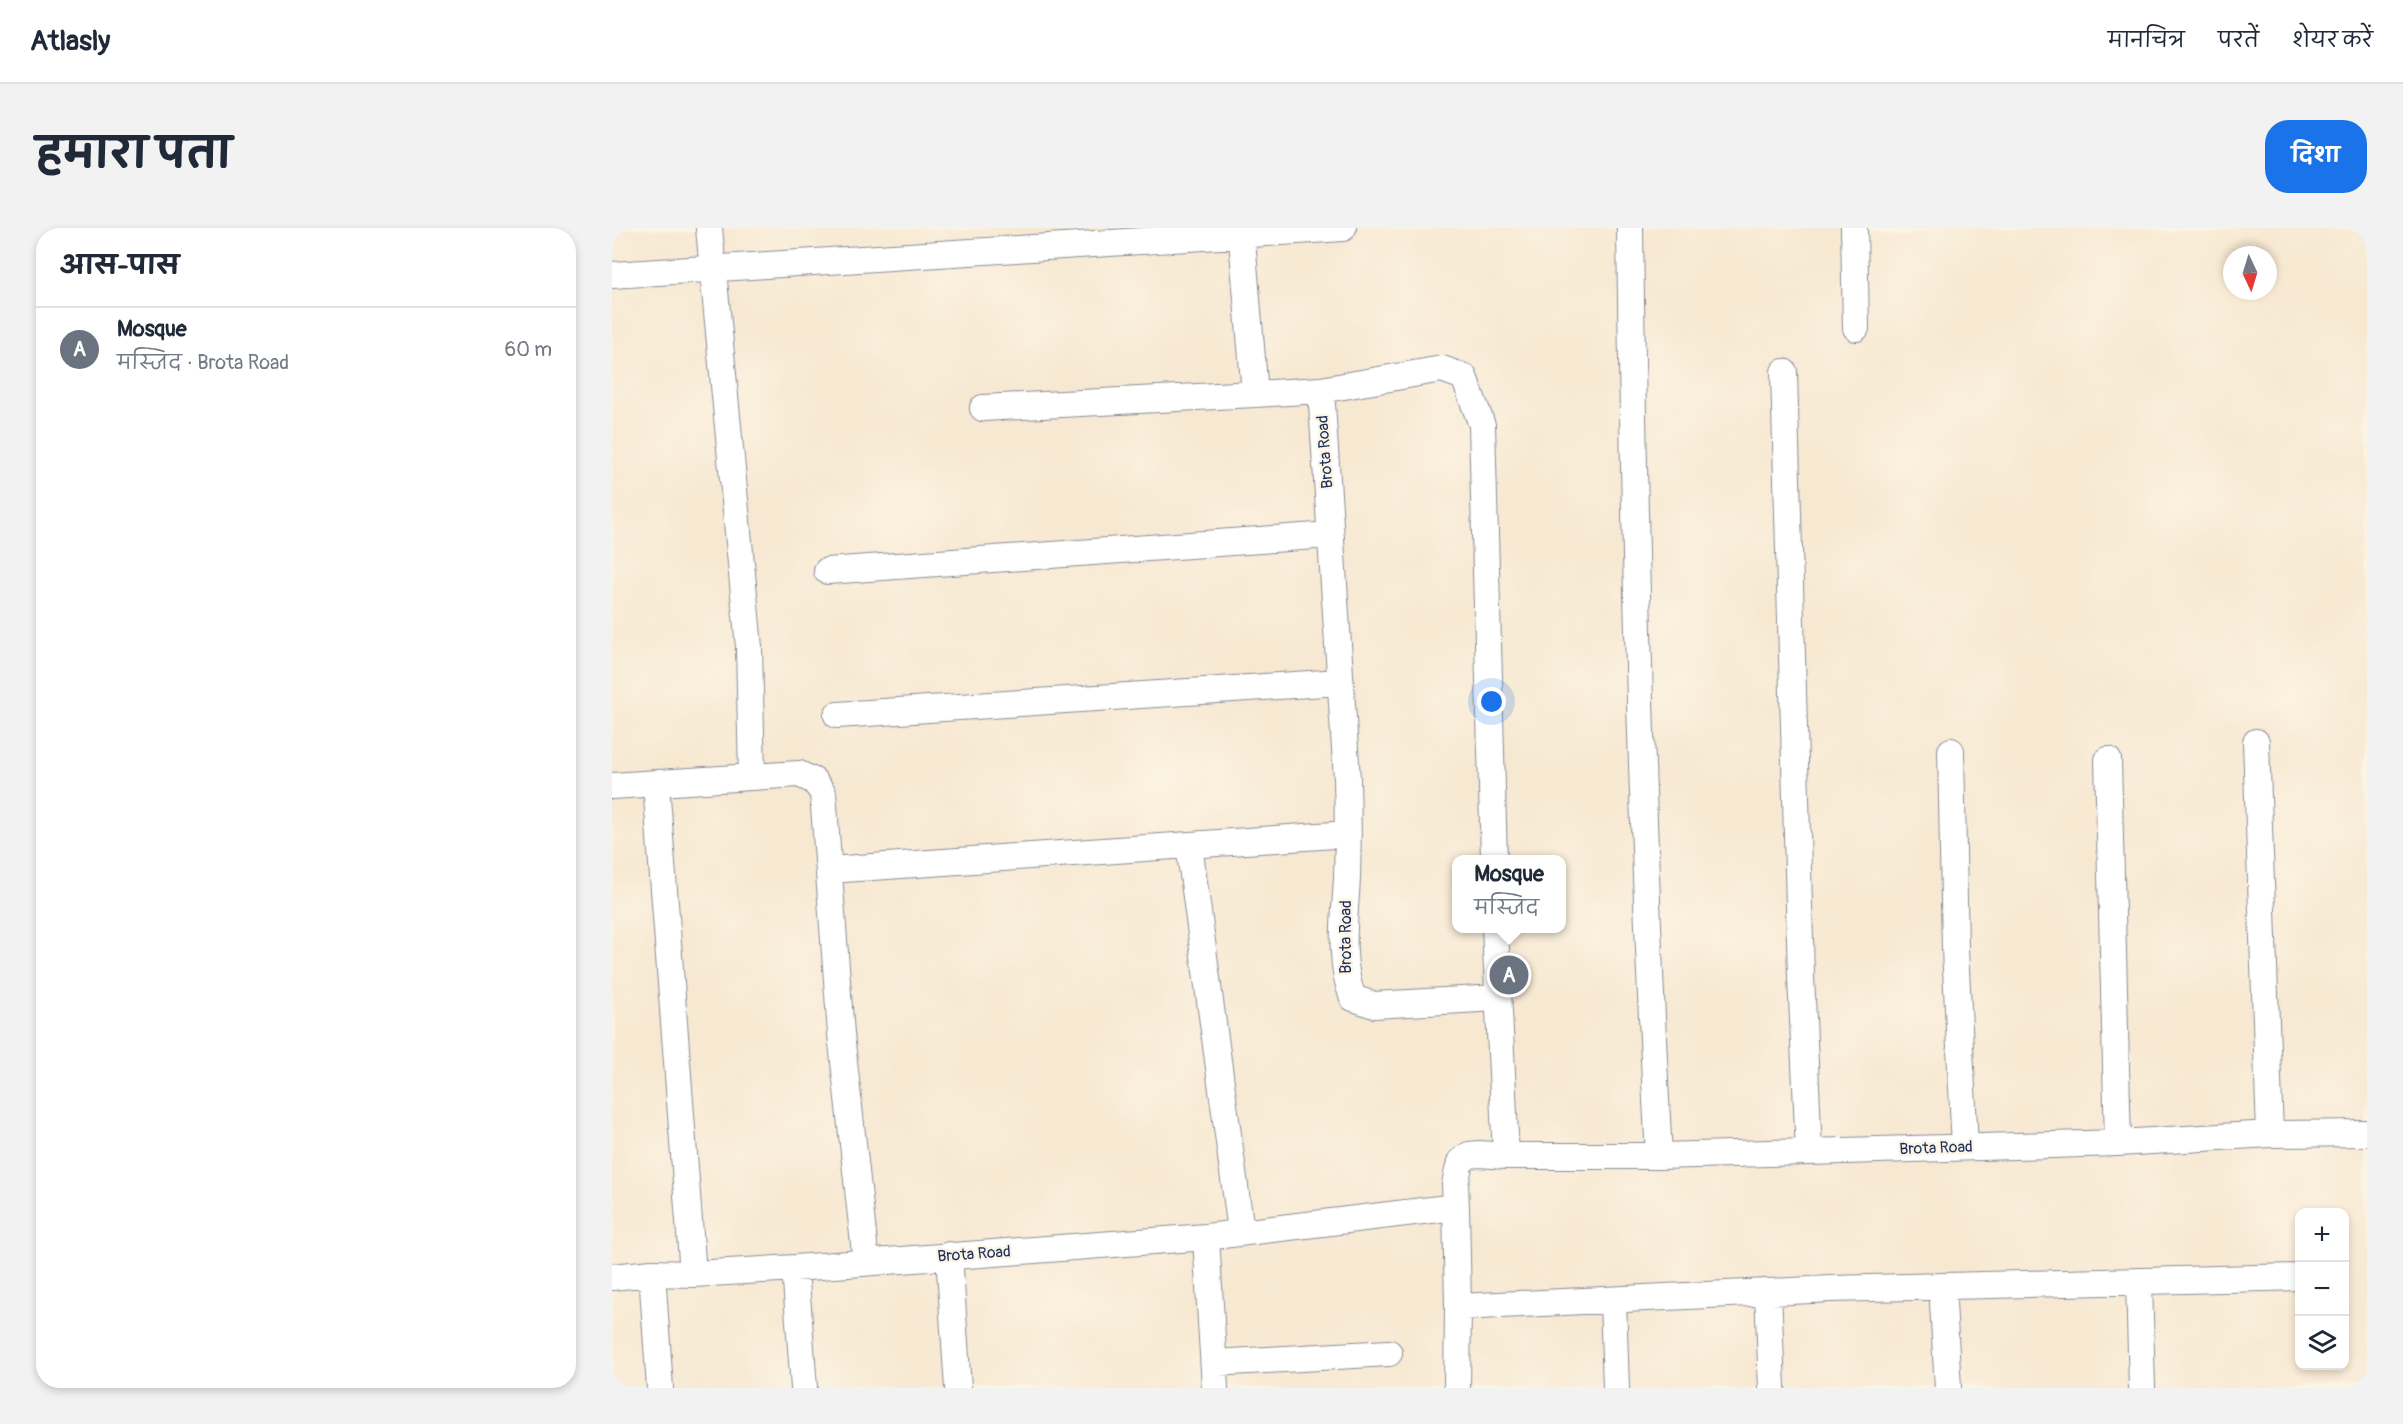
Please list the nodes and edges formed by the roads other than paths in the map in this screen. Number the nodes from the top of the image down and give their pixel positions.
1 (709, 228) edge
2 (1343, 228) edge
3 (1630, 228) edge
4 (1854, 228) edge
5 (1241, 231) edge
6 (713, 269) junction
7 (612, 275) edge
8 (1856, 328) dead end
9 (1784, 372) dead end
10 (1321, 390) junction
11 (1255, 394) junction
12 (983, 408) dead end
13 (1330, 535) junction
14 (827, 571) dead end
15 (1340, 682) junction
16 (837, 715) dead end
17 (2256, 742) dead end
18 (1951, 751) dead end
19 (2108, 760) dead end
20 (752, 777) junction
21 (657, 784) junction
22 (612, 786) edge
23 (1348, 834) junction
24 (1189, 845) junction
25 (1494, 855) edge
26 (828, 870) junction
27 (1495, 933) edge
28 (1497, 998) junction
29 (2367, 1133) edge
30 (2270, 1134) junction
31 (2118, 1143) junction
32 (1965, 1147) junction
33 (1809, 1152) junction
34 (1506, 1156) junction
35 (1659, 1156) junction
36 (1456, 1207) junction
37 (1241, 1231) junction
38 (1206, 1237) junction
39 (950, 1255) junction
40 (866, 1262) junction
41 (795, 1268) junction
42 (652, 1273) junction
43 (693, 1274) junction
44 (612, 1276) edge
45 (2295, 1277) edge
46 (2139, 1282) junction
47 (1942, 1286) junction
48 (1768, 1292) junction
49 (1613, 1300) junction
50 (1458, 1307) junction
51 (1389, 1353) dead end
52 (1214, 1363) junction
53 (660, 1388) edge
54 (804, 1388) edge
55 (958, 1388) edge
56 (1215, 1388) edge
57 (1457, 1388) edge
58 (1616, 1388) edge
59 (1772, 1388) edge
60 (1948, 1388) edge
61 (2142, 1388) edge

1 - 6 street
2 - 5 street
3 - 35 street
4 - 8 street
5 - 6 street
5 - 11 street
6 - 7 street
6 - 20 street
9 - 33 street
10 - 11 street
10 - 13 street, Brota Road
10 - 25 street
11 - 12 street
13 - 14 street
13 - 15 street, Brota Road
15 - 16 street
15 - 23 street, Brota Road
17 - 30 street
18 - 32 street
19 - 31 street
20 - 21 street
20 - 26 street
21 - 22 street
21 - 43 street
23 - 24 street
23 - 28 street, Brota Road
24 - 26 street
24 - 37 street
26 - 40 street
27 - 28 street
28 - 34 street
29 - 30 street, Brota Road
30 - 31 street, Brota Road
31 - 32 street, Brota Road
32 - 33 street, Brota Road
33 - 35 street, Brota Road
34 - 35 street, Brota Road
34 - 36 street, Brota Road
36 - 37 street, Brota Road
36 - 50 street
37 - 38 street, Brota Road
38 - 39 street, Brota Road
38 - 52 street
39 - 40 street, Brota Road
39 - 55 street
40 - 41 street, Brota Road
41 - 43 street, Brota Road
41 - 54 street
42 - 43 street, Brota Road
42 - 44 street, Brota Road
42 - 53 street
45 - 46 street
46 - 47 street
46 - 61 street
47 - 48 street
47 - 60 street
48 - 49 street
48 - 59 street
49 - 50 street
49 - 58 street
50 - 57 street
51 - 52 street
52 - 56 street

